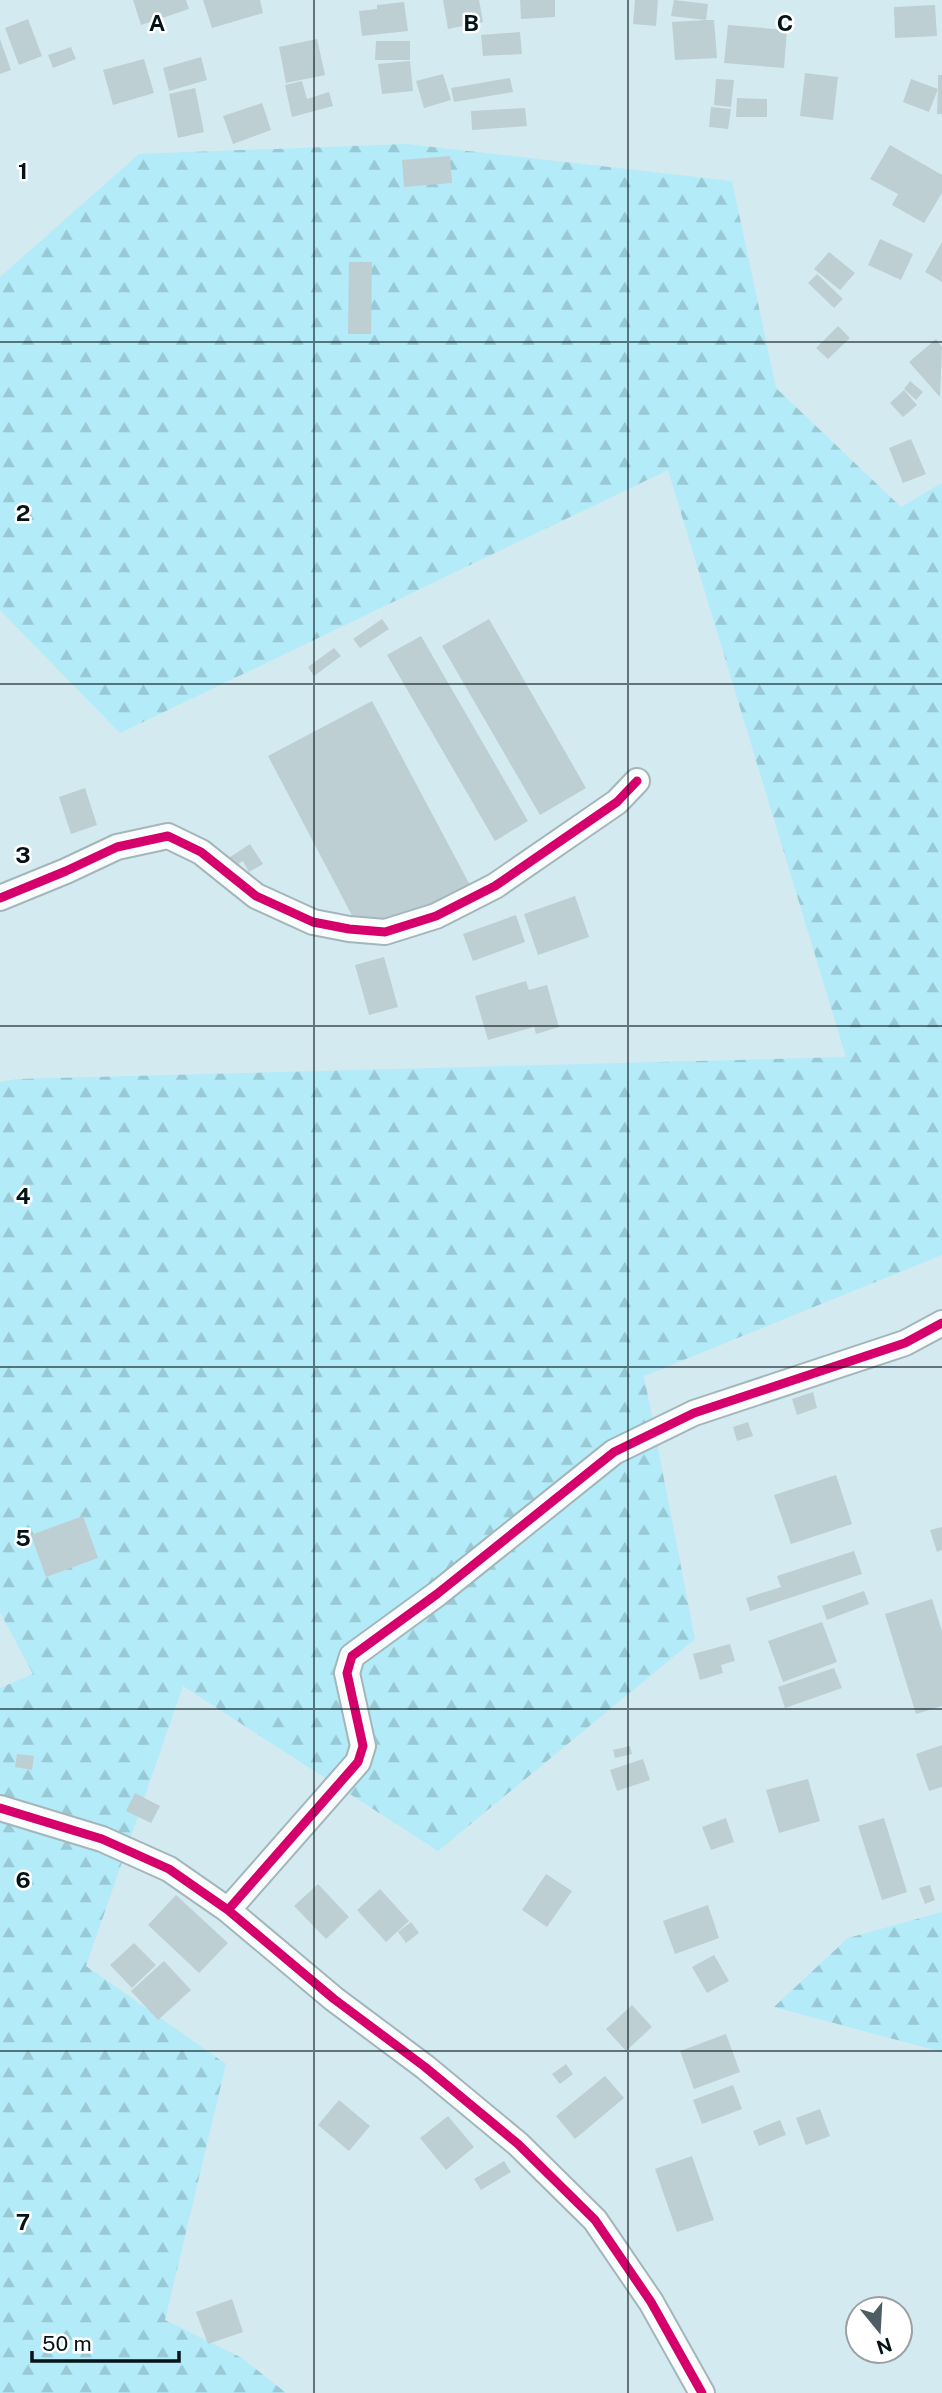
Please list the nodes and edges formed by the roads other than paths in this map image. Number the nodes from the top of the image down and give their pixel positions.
1 (637, 782) dead end
2 (0, 898) edge
3 (942, 1322) edge
4 (0, 1808) edge
5 (228, 1910) junction
6 (702, 2393) edge

1 - 2 street
3 - 5 street
4 - 5 street
5 - 6 street

